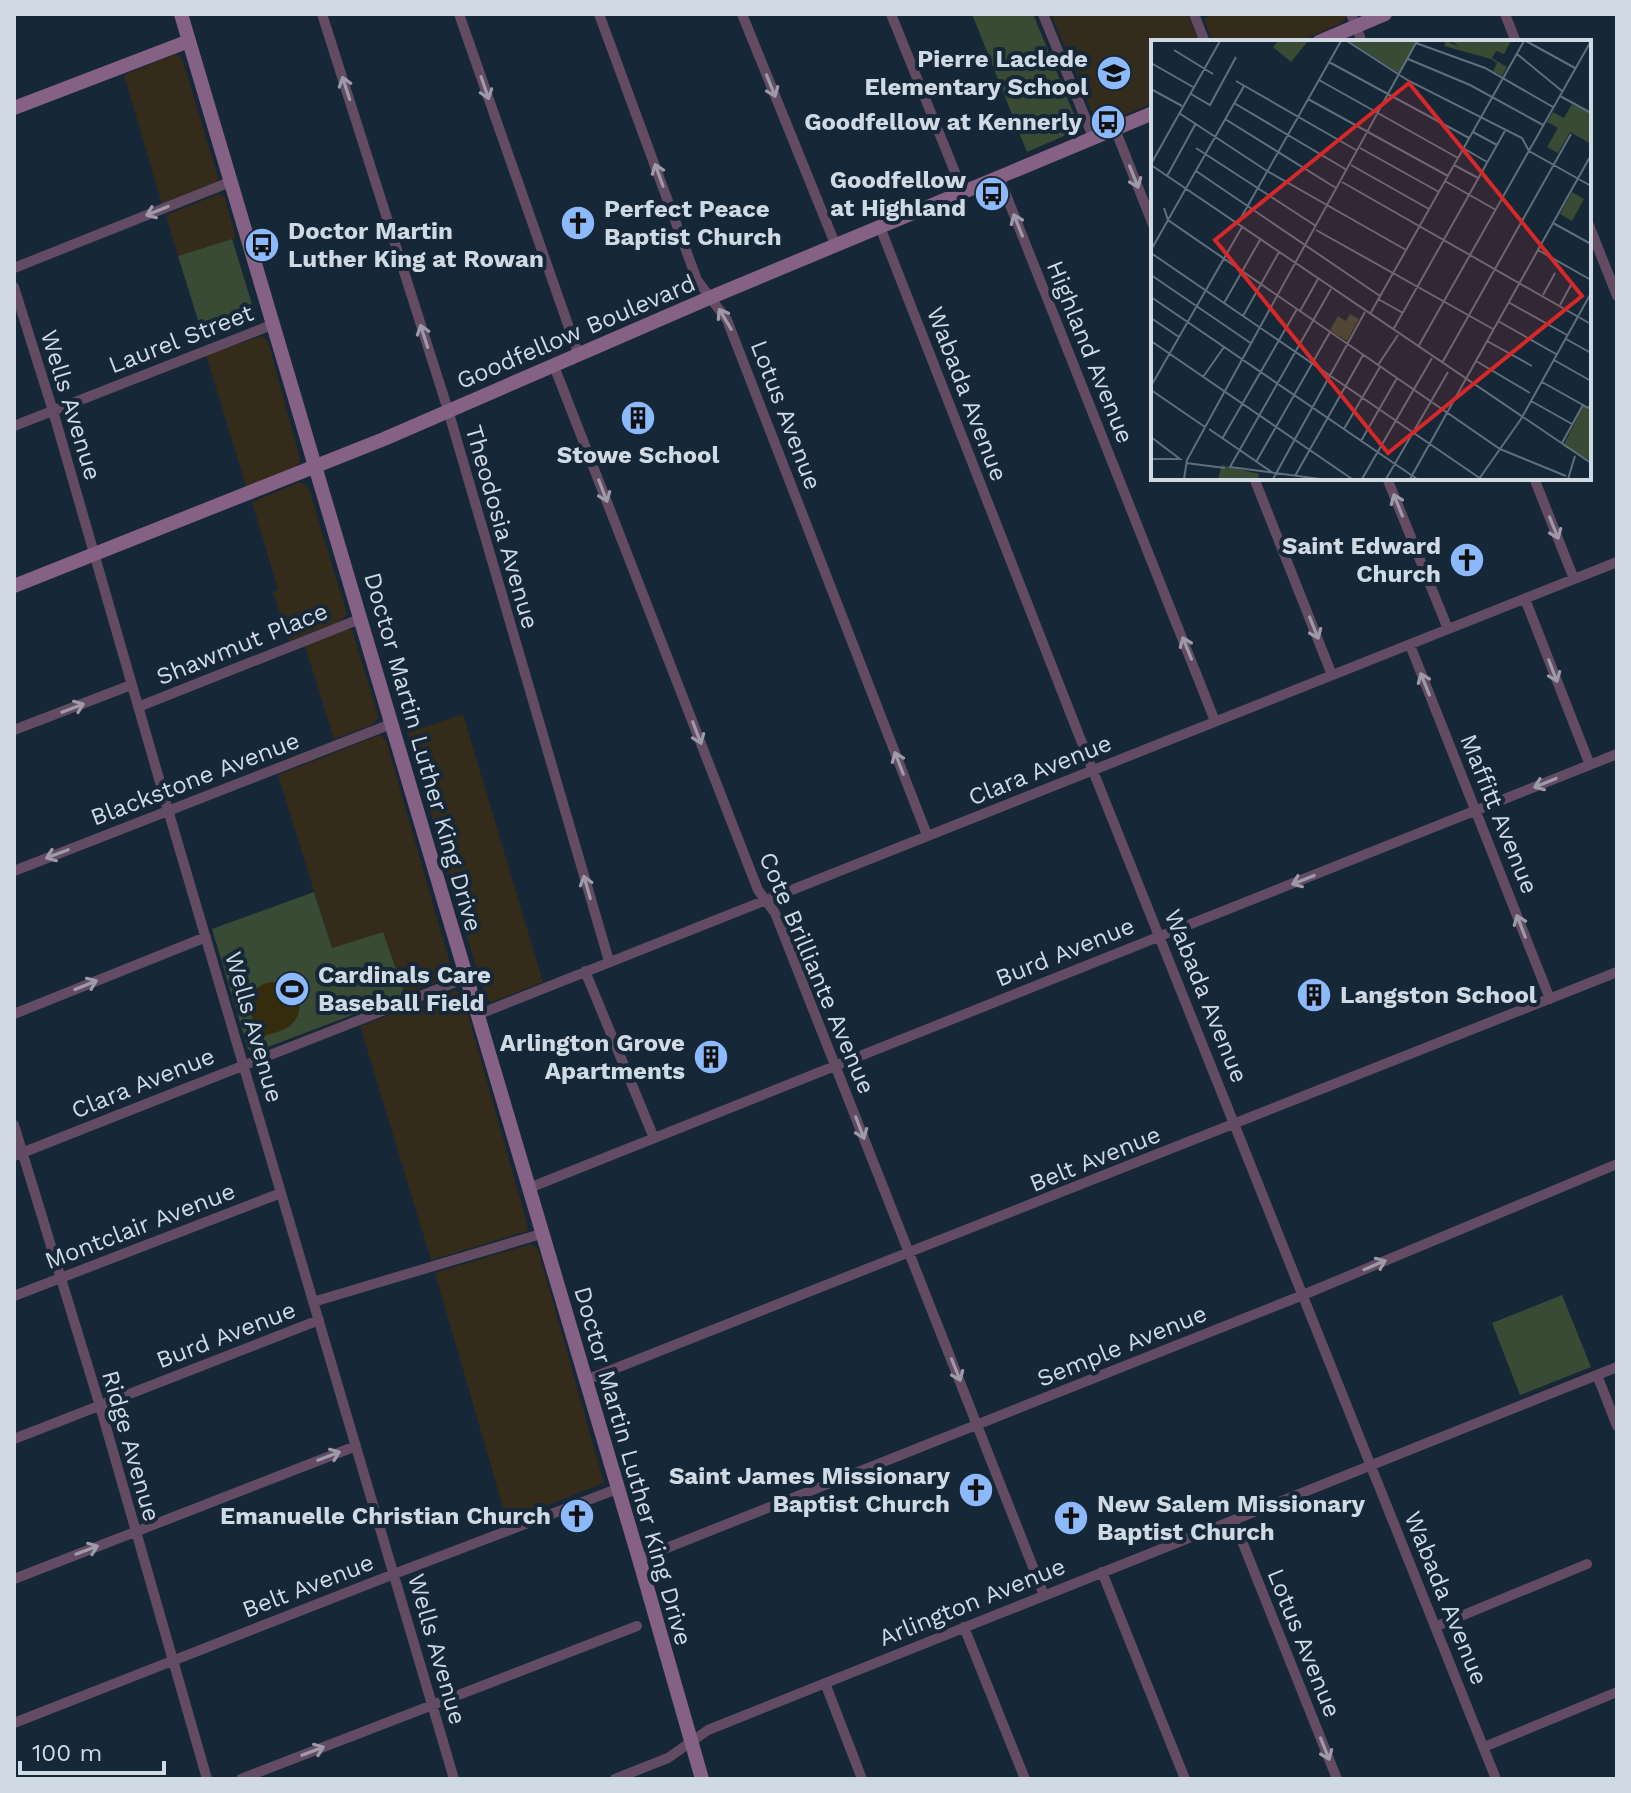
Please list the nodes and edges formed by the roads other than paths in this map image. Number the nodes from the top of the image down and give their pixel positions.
1 (181, 14) edge
2 (322, 14) edge
3 (459, 14) edge
4 (599, 14) edge
5 (742, 14) edge
6 (891, 14) edge
7 (1043, 14) edge
8 (1194, 14) edge
9 (1385, 14) edge
10 (1505, 14) edge
11 (1353, 20) edge
12 (1204, 40) edge
13 (1322, 40) edge
14 (1361, 40) edge
15 (1515, 40) edge
16 (189, 41) junction
17 (14, 108) edge
18 (1151, 114) edge
19 (1115, 129) junction
20 (1093, 137) junction
21 (999, 177) junction
22 (230, 182) junction
23 (963, 192) junction
24 (1151, 220) edge
25 (880, 227) junction
26 (1591, 230) edge
27 (836, 246) junction
28 (14, 268) edge
29 (14, 287) edge
30 (1617, 296) edge
31 (709, 298) junction
32 (274, 324) junction
33 (579, 356) junction
34 (554, 366) junction
35 (448, 410) junction
36 (53, 411) junction
37 (14, 426) edge
38 (317, 466) junction
39 (1255, 480) edge
40 (1388, 480) edge
41 (1535, 480) edge
42 (93, 554) junction
43 (1617, 562) edge
44 (1574, 579) junction
45 (14, 586) edge
46 (1525, 599) junction
47 (360, 619) junction
48 (1448, 629) junction
49 (1410, 645) junction
50 (1332, 675) junction
51 (131, 685) junction
52 (138, 707) junction
53 (1215, 721) junction
54 (391, 724) junction
55 (14, 730) edge
56 (1617, 754) edge
57 (1590, 765) junction
58 (1093, 771) junction
59 (168, 810) junction
60 (1476, 811) junction
61 (927, 835) junction
62 (14, 871) edge
63 (766, 902) junction
64 (1161, 936) junction
65 (206, 937) junction
66 (609, 961) junction
67 (585, 971) junction
68 (1617, 972) edge
69 (466, 978) junction
70 (1550, 999) junction
71 (14, 1014) edge
72 (477, 1015) junction
73 (244, 1065) junction
74 (836, 1065) junction
75 (14, 1125) edge
76 (1235, 1125) junction
77 (654, 1138) junction
78 (18, 1155) edge
79 (1617, 1164) edge
80 (529, 1188) junction
81 (281, 1193) junction
82 (541, 1234) junction
83 (910, 1254) junction
84 (61, 1278) junction
85 (1303, 1295) junction
86 (14, 1296) edge
87 (313, 1302) junction
88 (319, 1320) junction
89 (1617, 1367) edge
90 (1597, 1375) junction
91 (586, 1380) junction
92 (100, 1406) junction
93 (978, 1424) junction
94 (1617, 1426) edge
95 (14, 1439) edge
96 (356, 1446) junction
97 (1371, 1466) junction
98 (617, 1489) junction
99 (1234, 1521) junction
100 (135, 1531) junction
101 (639, 1559) junction
102 (1587, 1564) dead end
103 (1102, 1572) junction
104 (394, 1574) junction
105 (14, 1579) edge
106 (1044, 1595) junction
107 (637, 1626) dead end
108 (1437, 1626) junction
109 (964, 1627) junction
110 (174, 1660) junction
111 (825, 1683) junction
112 (1617, 1692) edge
113 (432, 1706) junction
114 (14, 1723) edge
115 (691, 1742) junction
116 (1484, 1747) junction
117 (207, 1779) edge
118 (241, 1779) edge
119 (454, 1779) edge
120 (615, 1779) edge
121 (702, 1779) edge
122 (862, 1779) edge
123 (1025, 1779) edge
124 (1185, 1779) edge
125 (1337, 1779) edge
126 (1496, 1779) edge

1 - 16 main road, Doctor Martin Luther King Drive
35 -> 2 street, Theodosia Avenue
3 -> 33 street
31 -> 4 street, Lotus Avenue
5 -> 27 street
6 - 23 street
7 - 20 street
8 - 12 street
9 - 11 main road
10 - 15 street
11 - 13 main road
11 - 14 street
16 - 17 main road
16 - 22 main road, Doctor Martin Luther King Drive
18 - 19 main road, Goodfellow Boulevard
19 - 20 main road, Goodfellow Boulevard
19 -> 24 street
20 - 21 main road, Goodfellow Boulevard
21 - 23 main road, Goodfellow Boulevard
53 -> 21 street, Highland Avenue
22 -> 28 street
22 - 32 main road, Doctor Martin Luther King Drive
23 - 25 main road, Goodfellow Boulevard
25 - 27 main road, Goodfellow Boulevard
25 - 58 street, Wabada Avenue
26 - 30 street
27 - 31 main road, Goodfellow Boulevard
29 - 36 street, Wells Avenue
31 - 33 main road, Goodfellow Boulevard
61 -> 31 street, Lotus Avenue
32 - 36 street, Laurel Street
32 - 38 main road, Doctor Martin Luther King Drive
33 - 34 main road, Goodfellow Boulevard
34 - 35 main road, Goodfellow Boulevard
34 -> 63 street, Cote Brilliante Avenue
35 - 38 main road, Goodfellow Boulevard
66 -> 35 street, Theodosia Avenue
36 - 37 street, Laurel Street
36 - 42 street, Wells Avenue
38 - 42 main road, Goodfellow Boulevard
38 - 47 main road, Doctor Martin Luther King Drive
39 -> 50 street
48 -> 40 street
41 -> 44 street
42 - 45 main road, Goodfellow Boulevard
42 - 51 street, Wells Avenue
43 - 44 street, Clara Avenue
44 - 46 street, Clara Avenue
46 - 48 street, Clara Avenue
46 -> 57 street
47 - 52 street, Shawmut Place
47 - 54 main road, Doctor Martin Luther King Drive
48 - 49 street, Clara Avenue
49 - 50 street, Clara Avenue
60 -> 49 street, Maffitt Avenue
50 - 53 street, Clara Avenue
51 - 52 street, Wells Avenue
55 -> 51 street, Shawmut Place
52 - 59 street, Wells Avenue
53 - 58 street, Clara Avenue
54 - 59 street, Blackstone Avenue
54 - 69 main road, Doctor Martin Luther King Drive
56 - 57 street, Burd Avenue
57 -> 60 street, Burd Avenue
58 - 61 street, Clara Avenue
58 - 64 street, Wabada Avenue
59 -> 62 street, Blackstone Avenue
59 - 65 street, Wells Avenue
60 -> 64 street, Burd Avenue
70 -> 60 street, Maffitt Avenue
61 - 63 street, Clara Avenue
63 - 66 street, Clara Avenue
63 - 74 street, Cote Brilliante Avenue
64 - 74 street, Burd Avenue
64 - 76 street, Wabada Avenue
71 -> 65 street
65 - 73 street, Wells Avenue
66 - 67 street, Clara Avenue
67 - 72 street, Clara Avenue
67 - 77 street
68 - 70 street, Belt Avenue
69 - 72 main road, Doctor Martin Luther King Drive
69 - 73 street, Clara Avenue
70 - 76 street, Belt Avenue
72 - 80 main road, Doctor Martin Luther King Drive
73 - 78 street, Clara Avenue
73 - 81 street, Wells Avenue
74 - 77 street, Burd Avenue
74 -> 83 street, Cote Brilliante Avenue
75 - 78 street, Ridge Avenue
76 - 83 street, Belt Avenue
76 - 85 street, Wabada Avenue
77 - 80 street, Burd Avenue
78 - 84 street, Ridge Avenue
85 -> 79 street, Semple Avenue
80 - 82 main road, Doctor Martin Luther King Drive
81 - 84 street, Montclair Avenue
81 - 87 street, Wells Avenue
82 - 87 street, Burd Avenue
82 - 91 main road, Doctor Martin Luther King Drive
83 - 91 street, Belt Avenue
83 -> 93 street, Cote Brilliante Avenue
84 - 86 street, Montclair Avenue
84 - 92 street, Ridge Avenue
85 - 93 street, Semple Avenue
85 - 97 street, Wabada Avenue
87 - 88 street, Wells Avenue
88 - 92 street, Burd Avenue
88 - 96 street, Wells Avenue
89 - 90 street, Arlington Avenue
90 - 94 street
90 - 97 street, Arlington Avenue
91 - 98 main road, Doctor Martin Luther King Drive
92 - 95 street, Burd Avenue
92 - 100 street, Ridge Avenue
93 - 101 street, Semple Avenue
93 - 106 street, Cote Brilliante Avenue
100 -> 96 street
96 - 104 street, Wells Avenue
97 - 99 street, Arlington Avenue
97 - 108 street, Wabada Avenue
98 - 101 main road, Doctor Martin Luther King Drive
98 - 104 street, Belt Avenue
99 - 103 street, Arlington Avenue
99 -> 125 street, Lotus Avenue
105 -> 100 street
100 - 110 street, Ridge Avenue
101 - 115 main road, Doctor Martin Luther King Drive
102 - 108 street
103 - 106 street, Arlington Avenue
103 - 124 street
104 - 110 street, Belt Avenue
104 - 113 street, Wells Avenue
106 - 109 street, Arlington Avenue
107 - 113 street
108 - 116 street, Wabada Avenue
109 - 111 street, Arlington Avenue
109 - 123 street
110 - 114 street, Belt Avenue
110 - 117 street, Ridge Avenue
111 - 115 street, Arlington Avenue
111 - 122 street
112 - 116 street
118 -> 113 street
113 - 119 street, Wells Avenue
115 - 120 street, Arlington Avenue
115 - 121 main road, Doctor Martin Luther King Drive
116 - 126 street, Wabada Avenue

